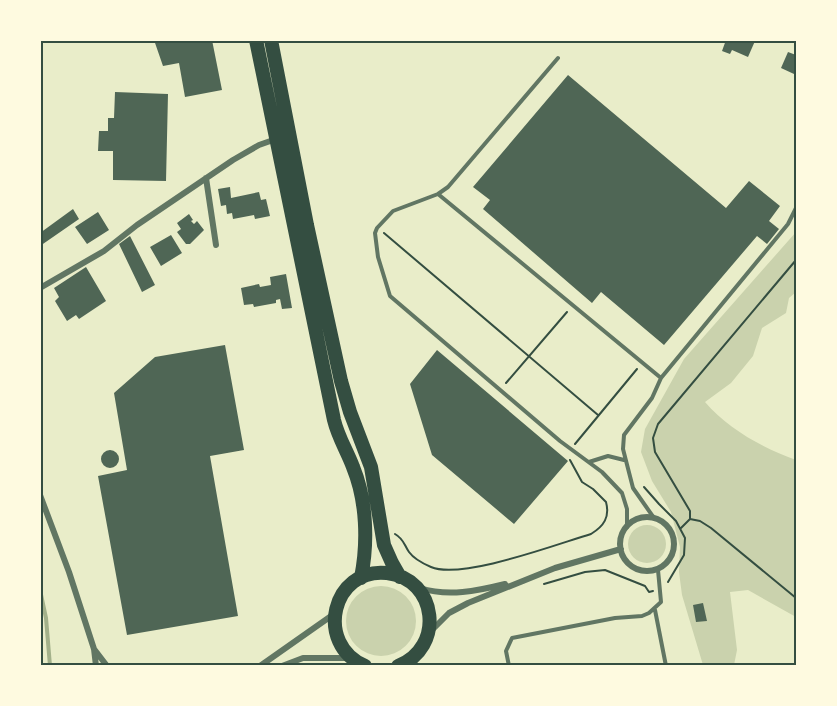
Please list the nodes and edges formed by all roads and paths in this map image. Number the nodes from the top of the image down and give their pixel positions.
1 (256, 40) edge
2 (272, 40) edge
3 (558, 58) dead end
4 (286, 116) junction
5 (276, 139) junction
6 (206, 178) junction
7 (438, 194) junction
8 (796, 208) edge
9 (307, 225) junction
10 (377, 228) junction
11 (216, 245) dead end
12 (796, 260) edge
13 (40, 288) edge
14 (572, 306) junction
15 (529, 357) junction
16 (642, 362) junction
17 (661, 378) junction
18 (500, 391) junction
19 (598, 415) junction
20 (571, 449) junction
21 (624, 460) junction
22 (589, 462) junction
23 (633, 488) junction
24 (622, 493) junction
25 (40, 495) edge
26 (606, 502) junction
27 (654, 518) junction
28 (690, 519) junction
29 (627, 527) junction
30 (681, 528) junction
31 (383, 534) junction
32 (621, 549) junction
33 (658, 570) junction
34 (400, 577) junction
35 (361, 578) junction
36 (528, 578) junction
37 (541, 585) dead end
38 (416, 587) junction
39 (660, 589) junction
40 (796, 598) edge
41 (655, 610) junction
42 (335, 613) junction
43 (428, 634) junction
44 (94, 649) junction
45 (414, 661) edge
46 (359, 662) edge
47 (96, 666) edge
48 (107, 666) edge
49 (112, 666) edge
50 (129, 666) edge
51 (260, 666) edge
52 (282, 666) edge
53 (398, 666) edge
54 (508, 666) edge
55 (666, 666) edge

1 - 5 main road
2 - 4 main road
3 - 7 lane
4 - 5 street
4 - 9 main road
5 - 6 street
5 - 9 street
5 - 35 main road
6 - 11 street
6 - 13 street
7 - 10 lane
7 - 14 lane
8 - 17 lane
9 - 31 main road
10 - 15 path
10 - 18 lane
12 - 28 path
14 - 15 path
14 - 16 lane
15 - 18 path
15 - 19 path
16 - 17 lane
16 - 19 path
17 - 21 lane
18 - 20 lane
19 - 20 path
20 - 22 lane
20 - 26 path
21 - 22 lane
21 - 23 lane
22 - 24 lane
23 - 27 lane
23 - 30 path
24 - 26 path
24 - 29 lane
25 - 44 street
26 - 31 path
27 - 29 street
27 - 33 street
28 - 30 path
28 - 40 path
29 - 32 street
30 - 39 path
31 - 34 main road
32 - 33 street
32 - 36 street
33 - 39 lane
34 - 35 main road
34 - 38 main road
35 - 42 main road
36 - 38 street
36 - 43 street
37 - 39 path
38 - 43 main road
39 - 41 lane
41 - 54 lane
41 - 55 lane
42 - 46 main road
42 - 51 street
43 - 45 main road
44 - 47 street
44 - 48 street
45 - 53 main road
46 - 52 street
49 - 50 path

